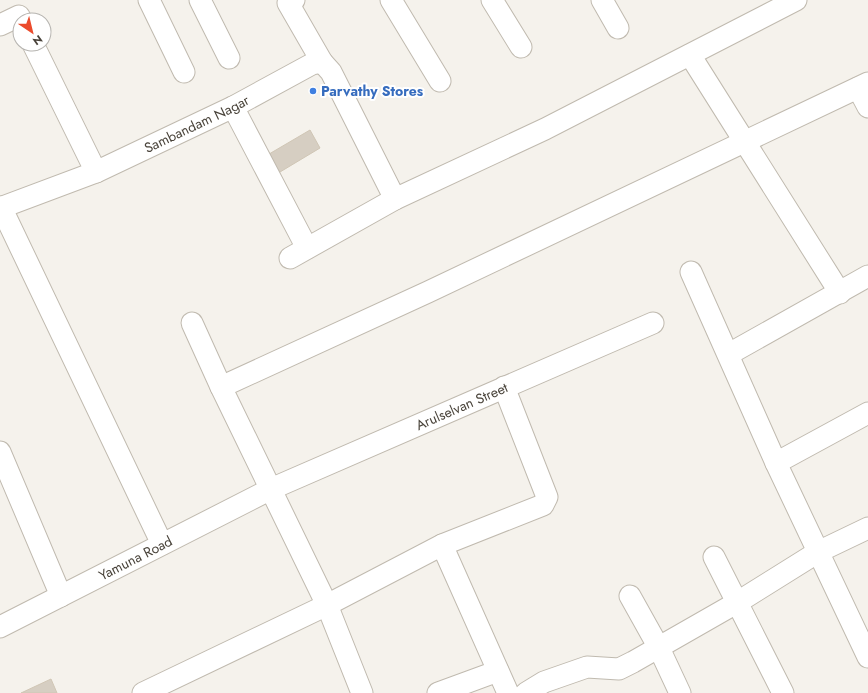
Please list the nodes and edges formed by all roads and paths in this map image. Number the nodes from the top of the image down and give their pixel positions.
1 (149, 0) edge
2 (200, 0) edge
3 (294, 0) edge
4 (391, 0) edge
5 (492, 0) edge
6 (602, 0) edge
7 (796, 0) edge
8 (12, 16) edge
9 (0, 25) edge
10 (618, 28) dead end
11 (521, 47) dead end
12 (37, 52) edge
13 (690, 55) junction
14 (229, 58) dead end
15 (322, 62) junction
16 (184, 72) dead end
17 (440, 81) dead end
18 (863, 86) edge
19 (233, 107) junction
20 (868, 107) edge
21 (745, 140) junction
22 (96, 172) junction
23 (395, 199) junction
24 (1, 207) edge
25 (691, 272) dead end
26 (868, 276) edge
27 (840, 292) junction
28 (192, 323) dead end
29 (652, 323) dead end
30 (729, 354) junction
31 (221, 387) junction
32 (504, 387) junction
33 (868, 413) edge
34 (0, 452) edge
35 (776, 463) junction
36 (271, 489) junction
37 (868, 528) edge
38 (162, 544) junction
39 (442, 546) junction
40 (818, 552) junction
41 (714, 557) dead end
42 (61, 596) junction
43 (630, 596) dead end
44 (738, 602) junction
45 (327, 605) junction
46 (0, 627) edge
47 (659, 648) junction
48 (868, 657) edge
49 (498, 671) junction
50 (143, 693) edge
51 (362, 693) edge
52 (438, 693) edge
53 (508, 693) edge
54 (526, 693) edge
55 (680, 693) edge
56 (783, 693) edge

1 - 16 street
2 - 14 street
3 - 15 street
4 - 17 street
5 - 11 street
6 - 10 street
7 - 13 street
8 - 9 street
12 - 22 street
13 - 21 street
13 - 23 street
15 - 19 street, Sambandam Nagar
15 - 23 street
18 - 20 street
18 - 21 street
19 - 22 street, Sambandam Nagar
19 - 23 street
21 - 27 street
21 - 31 street
22 - 24 street, Sambandam Nagar
24 - 38 street
25 - 30 street
26 - 27 street
27 - 30 street
28 - 31 street
29 - 32 street, Arulselvan Street
30 - 35 street
31 - 36 street
32 - 36 street, Arulselvan Street
32 - 39 street
33 - 35 street
34 - 42 street
35 - 40 street
36 - 38 street, Yamuna Road
36 - 45 street
37 - 40 street
38 - 42 street, Yamuna Road
39 - 45 street
39 - 49 street
40 - 44 street
40 - 48 street
41 - 44 street
42 - 46 street, Yamuna Road
43 - 47 street
44 - 47 street
44 - 56 street
45 - 50 street
45 - 51 street
47 - 54 street
47 - 55 street
49 - 52 street
49 - 53 street

